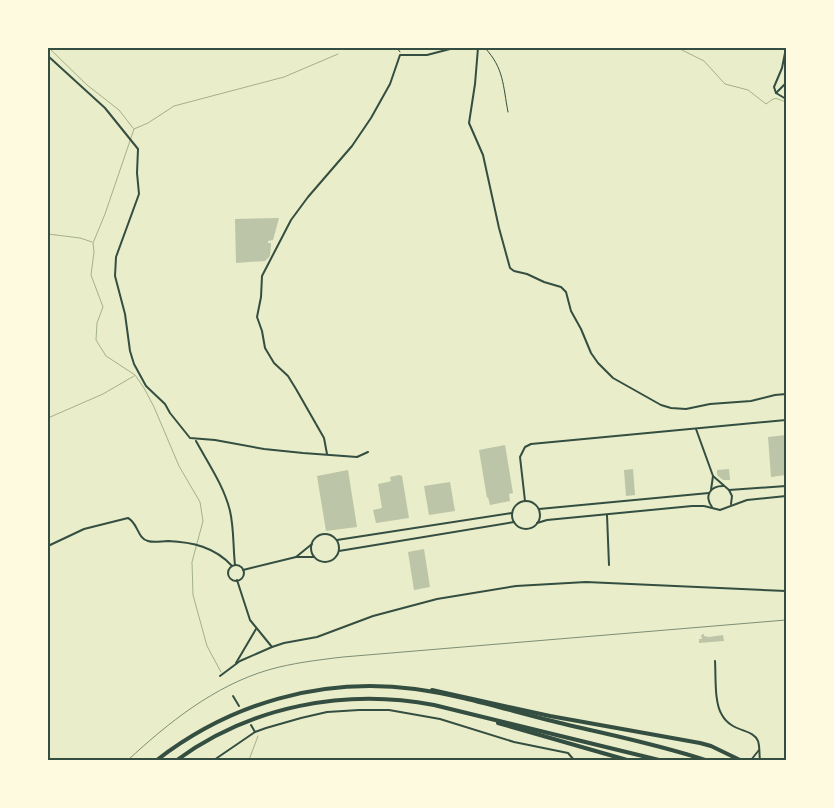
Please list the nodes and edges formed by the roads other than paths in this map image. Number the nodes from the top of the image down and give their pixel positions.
1 (468, 48) edge
2 (477, 48) edge
3 (786, 48) edge
4 (48, 56) edge
5 (786, 82) edge
6 (776, 94) junction
7 (786, 99) edge
8 (786, 394) edge
9 (786, 420) edge
10 (696, 429) junction
11 (196, 439) junction
12 (368, 452) dead end
13 (327, 454) junction
14 (713, 476) junction
15 (723, 486) junction
16 (786, 486) edge
17 (729, 490) junction
18 (710, 491) junction
19 (786, 496) edge
20 (525, 501) junction
21 (730, 505) junction
22 (714, 508) junction
23 (539, 509) junction
24 (512, 513) junction
25 (607, 514) junction
26 (514, 522) junction
27 (538, 523) junction
28 (337, 540) junction
29 (312, 544) junction
30 (48, 546) edge
31 (339, 551) junction
32 (296, 557) junction
33 (314, 557) junction
34 (234, 565) junction
35 (609, 565) dead end
36 (243, 570) junction
37 (237, 580) junction
38 (786, 591) edge
39 (256, 629) junction
40 (272, 647) junction
41 (715, 661) dead end
42 (235, 664) junction
43 (220, 676) dead end
44 (418, 690) junction
45 (233, 696) dead end
46 (239, 706) dead end
47 (482, 717) junction
48 (251, 725) dead end
49 (255, 732) junction
50 (758, 750) junction
51 (157, 760) edge
52 (177, 760) edge
53 (214, 760) edge
54 (574, 760) edge
55 (627, 760) edge
56 (659, 760) edge
57 (705, 760) edge
58 (740, 760) edge
59 (751, 760) edge
60 (760, 760) edge

1 - 2 street
1 - 13 street
2 - 8 street
3 - 6 street
4 - 11 street
5 - 6 street
6 - 7 street
9 - 10 street
10 - 14 street
10 - 20 street
11 - 13 street
11 - 34 street
12 - 13 street
14 - 15 street
14 - 18 street
15 - 17 street
15 - 18 street
16 - 17 street
17 - 21 street
18 - 22 street
18 - 23 street
19 - 21 street
20 - 23 street
20 - 24 street
21 - 22 street
22 - 25 street
23 - 27 street
24 - 26 street
24 - 28 street
25 - 27 street
25 - 35 street
26 - 27 street
26 - 31 street
28 - 29 street
28 - 31 street
29 - 32 street
29 - 33 street
30 - 34 street
31 - 33 street
32 - 33 street
32 - 36 street
34 - 36 street
34 - 37 street
36 - 37 street
37 - 39 street
38 - 40 street
39 - 40 street
39 - 42 street
40 - 42 street
41 - 50 street
42 - 43 street
44 - 51 highway
44 - 57 highway
44 - 58 highway
45 - 46 street
47 - 52 highway
47 - 55 highway
47 - 56 highway
48 - 49 street
49 - 53 street
49 - 54 street
50 - 59 street
50 - 60 street

